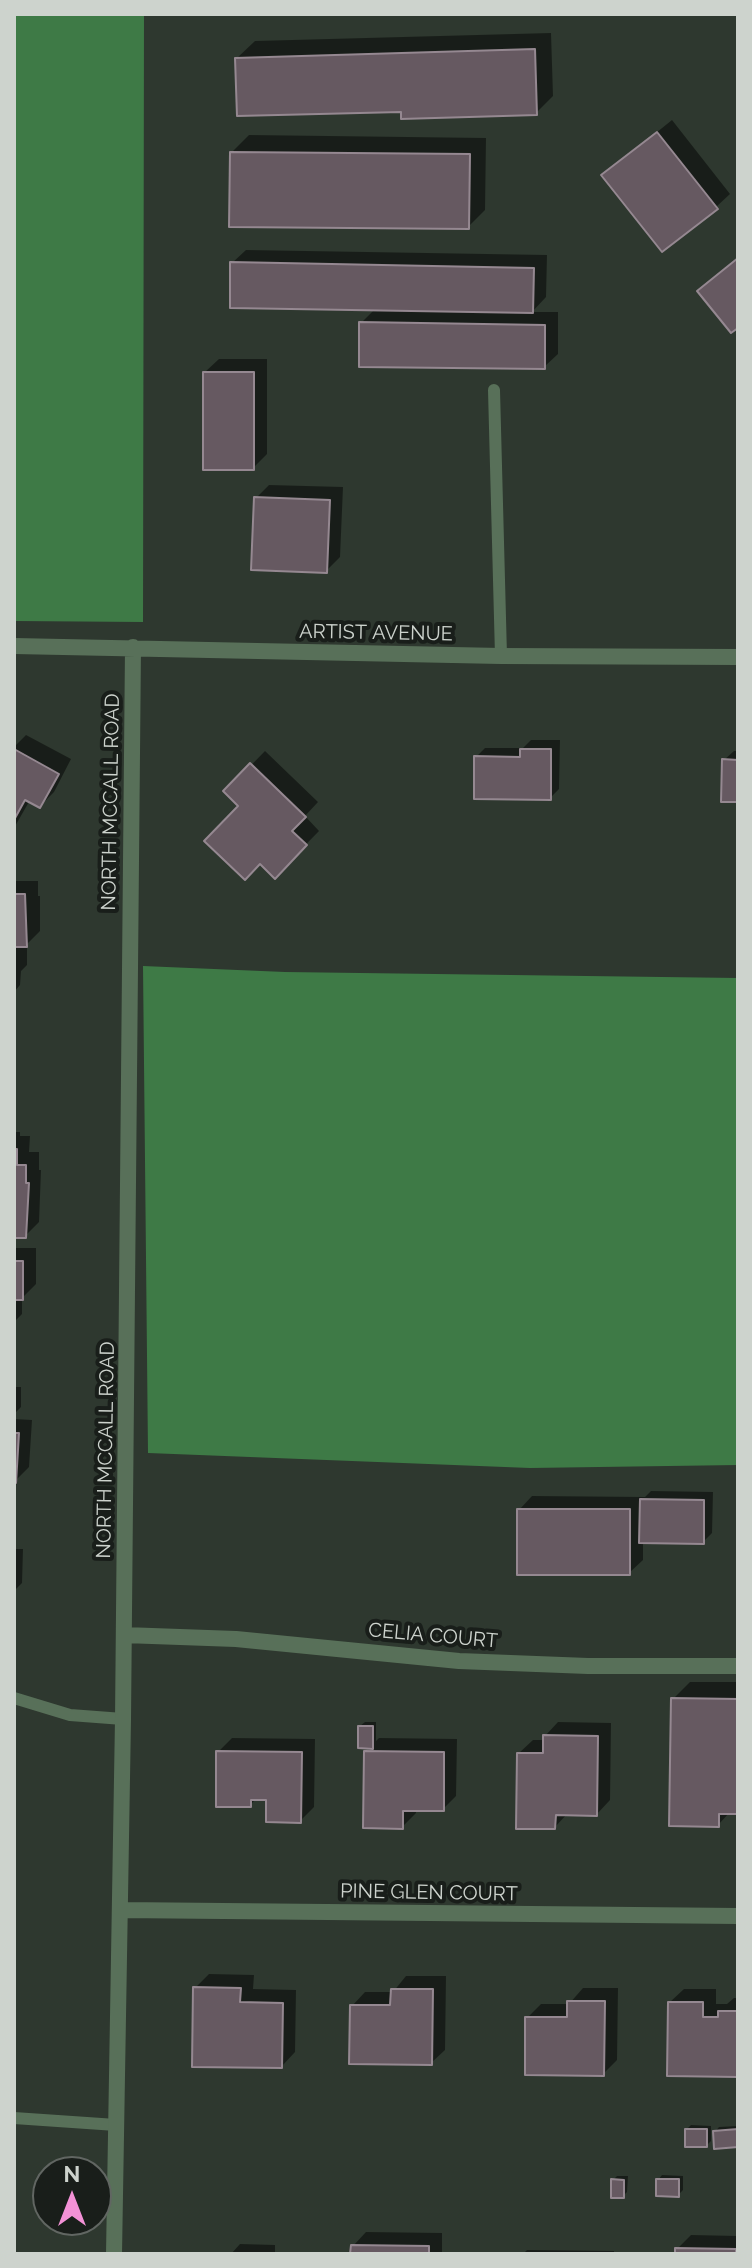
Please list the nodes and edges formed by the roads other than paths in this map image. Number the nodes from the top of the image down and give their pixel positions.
1 (494, 390) dead end
2 (14, 646) edge
3 (133, 647) junction
4 (501, 656) junction
5 (738, 657) edge
6 (124, 1635) junction
7 (738, 1666) edge
8 (14, 1698) edge
9 (123, 1719) junction
10 (121, 1910) junction
11 (738, 1916) edge
12 (14, 2118) edge
13 (116, 2125) junction
14 (114, 2254) edge

1 - 4 lane
2 - 3 street, ARTIST AVENUE
3 - 4 street, ARTIST AVENUE
3 - 6 street, NORTH MCCALL ROAD
4 - 5 street, ARTIST AVENUE
6 - 7 street, CELIA COURT
6 - 9 street, NORTH MCCALL ROAD
8 - 9 lane
9 - 10 street, NORTH MCCALL ROAD
10 - 11 street, PINE GLEN COURT
10 - 13 street, NORTH MCCALL ROAD
12 - 13 lane
13 - 14 street, NORTH MCCALL ROAD

